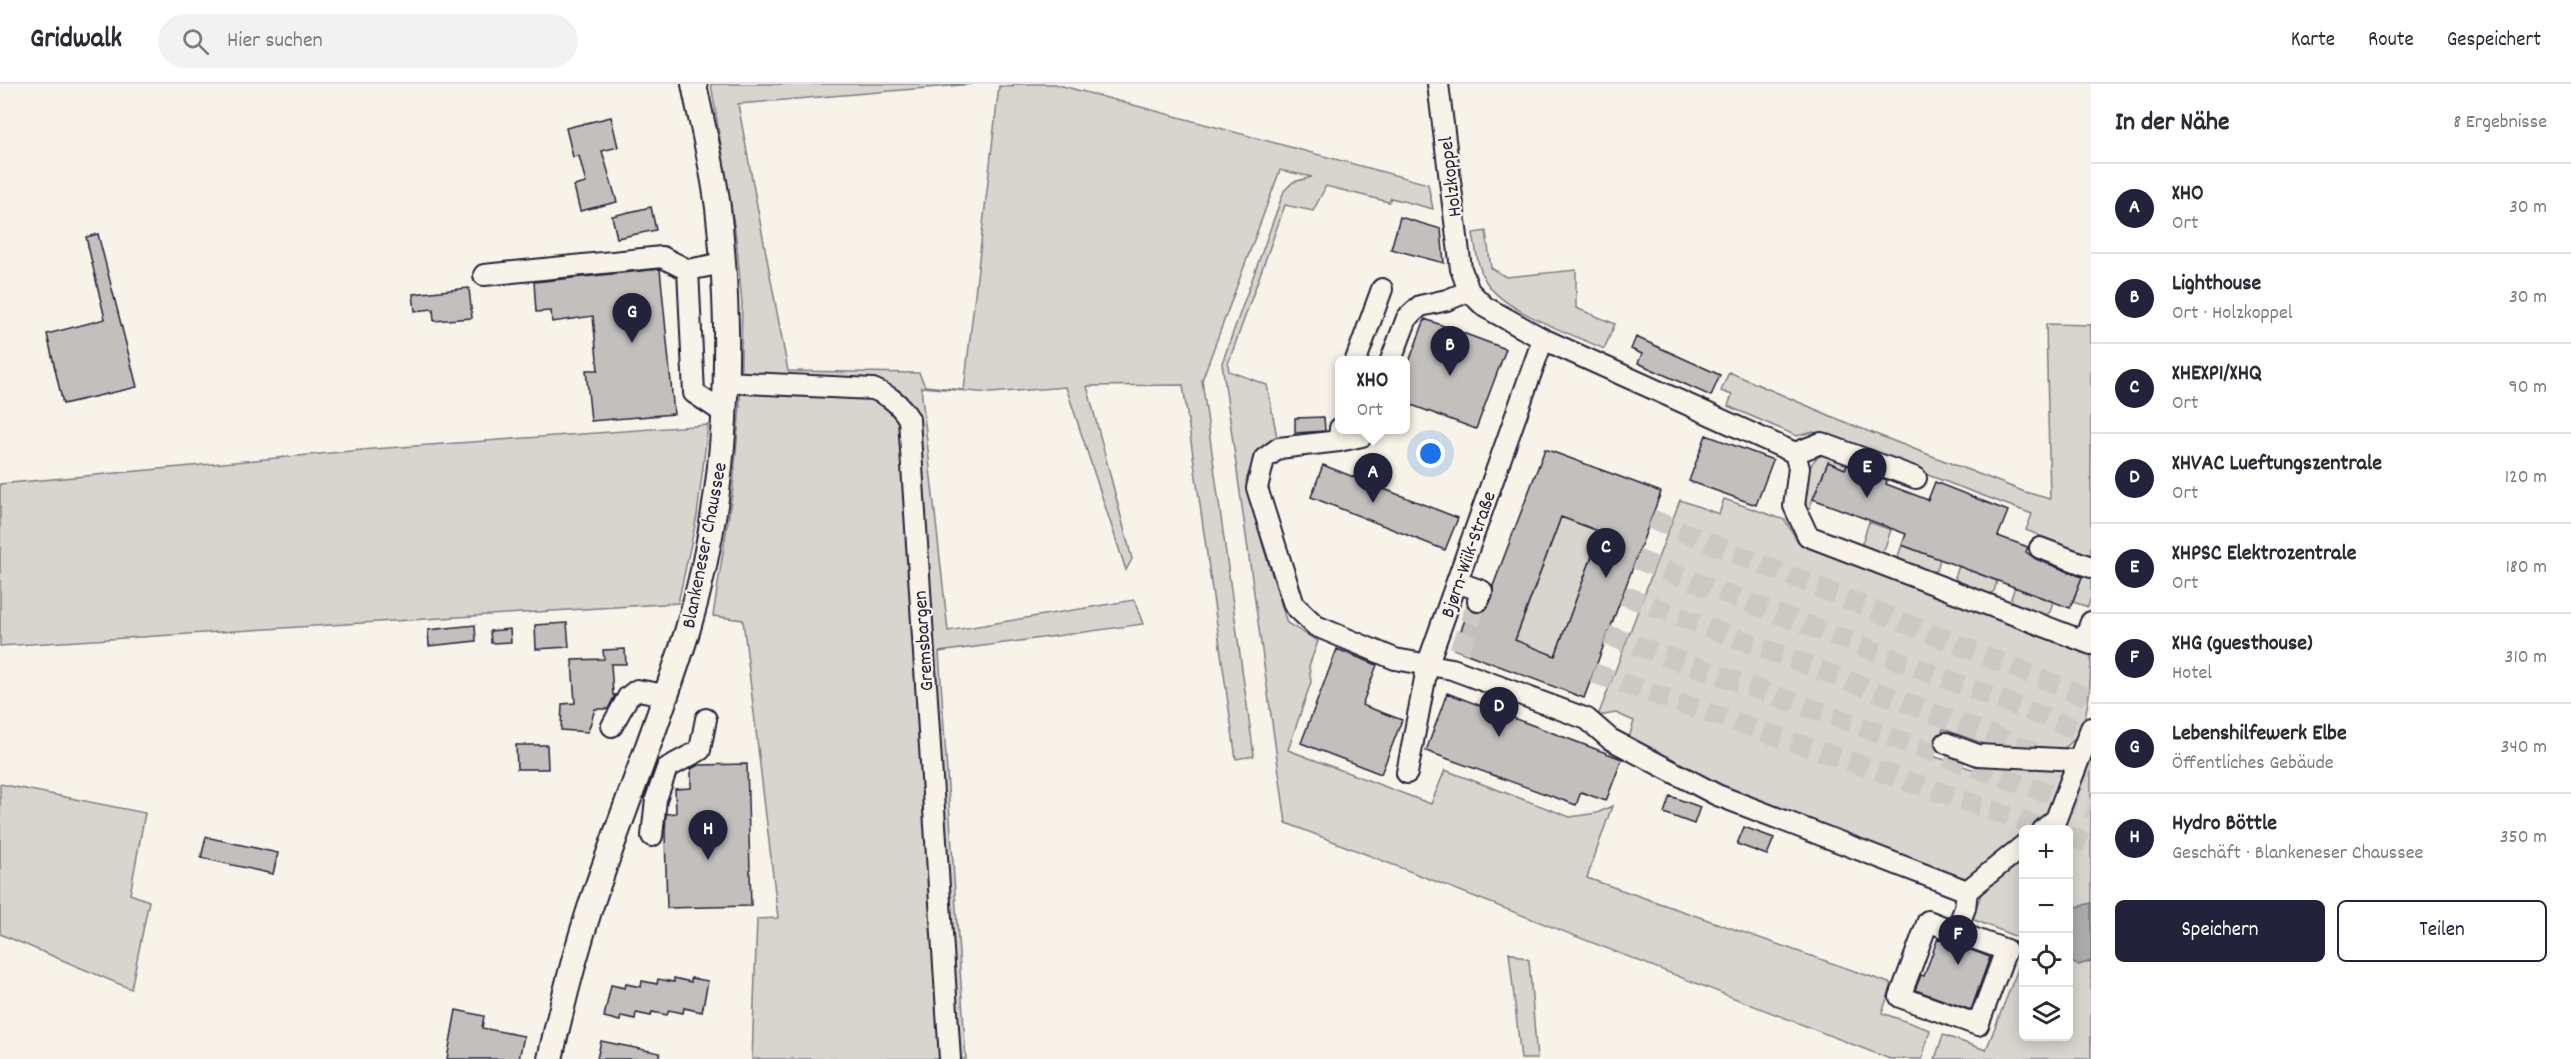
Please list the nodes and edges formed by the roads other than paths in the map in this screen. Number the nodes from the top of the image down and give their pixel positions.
1 (694, 84) edge
2 (1438, 84) edge
3 (723, 263) junction
4 (688, 270) junction
5 (484, 275) dead end
6 (1382, 289) dead end
7 (1470, 291) junction
8 (1543, 339) junction
9 (1357, 356) edge
10 (1393, 356) edge
11 (726, 382) junction
12 (724, 413) junction
13 (1363, 434) edge
14 (1340, 435) edge
15 (1795, 453) junction
16 (1916, 478) dead end
17 (2040, 548) dead end
18 (2091, 567) edge
19 (1457, 582) junction
20 (1478, 601) dead end
21 (2091, 621) edge
22 (2087, 643) edge
23 (1428, 663) junction
24 (666, 695) junction
25 (706, 719) dead end
26 (612, 726) dead end
27 (2091, 728) edge
28 (1946, 743) dead end
29 (643, 758) junction
30 (2078, 760) junction
31 (667, 768) junction
32 (1407, 773) dead end
33 (2049, 825) edge
34 (652, 836) dead end
35 (2019, 849) edge
36 (1967, 891) junction
37 (1956, 932) junction
38 (550, 1059) edge
39 (950, 1059) edge

1 - 3 main road, Blankeneser Chaussee
2 - 7 street, Holzkoppel
3 - 4 street
3 - 11 main road, Blankeneser Chaussee
4 - 5 street
4 - 12 street
6 - 9 street
7 - 8 street
7 - 10 street
8 - 15 street
8 - 19 street, Bjørn-Wiik-Straße
11 - 12 main road, Blankeneser Chaussee
11 - 39 street, Gremsbargen
12 - 24 main road, Blankeneser Chaussee
13 - 14 street
14 - 23 street
15 - 16 street
15 - 22 street
17 - 18 street
19 - 20 street
19 - 23 street, Bjørn-Wiik-Straße
21 - 22 street
23 - 32 street, Bjørn-Wiik-Straße
23 - 36 street
24 - 26 street
24 - 29 main road, Blankeneser Chaussee
25 - 31 street
27 - 30 street
28 - 30 street
29 - 31 street
29 - 38 main road, Blankeneser Chaussee
30 - 33 street
31 - 34 street
35 - 36 street
36 - 37 street
37 - 37 street

